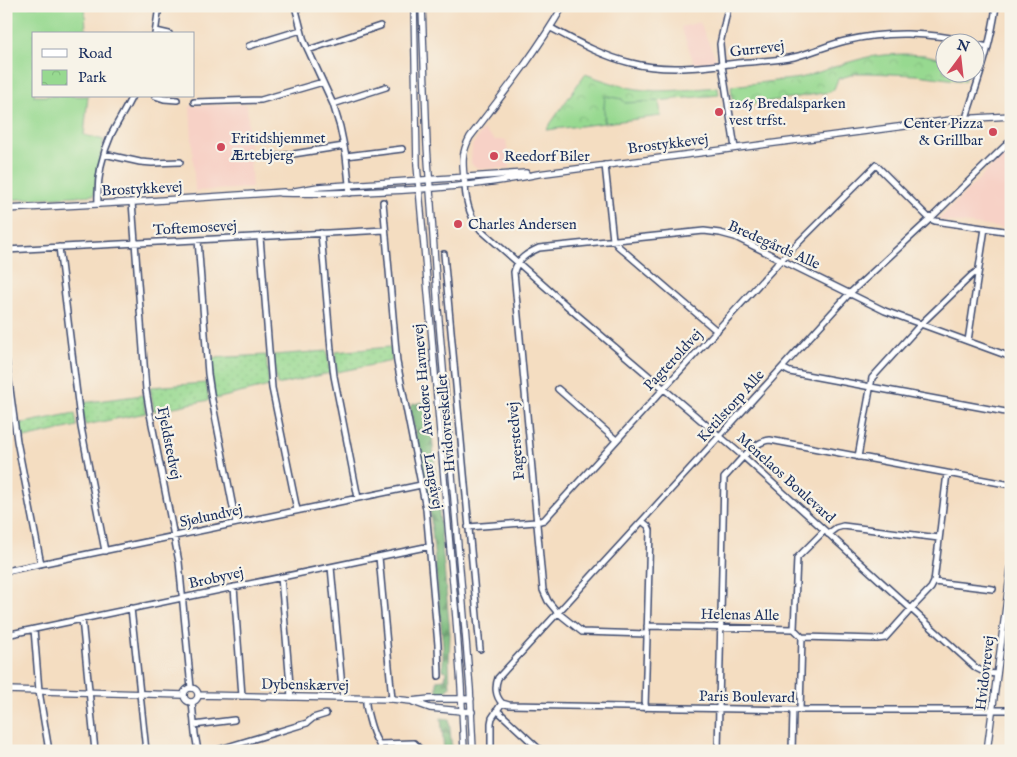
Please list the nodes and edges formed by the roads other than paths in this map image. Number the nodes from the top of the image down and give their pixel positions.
1 (159, 6) edge
2 (296, 6) edge
3 (414, 6) edge
4 (422, 6) edge
5 (564, 6) edge
6 (729, 6) edge
7 (996, 6) edge
8 (380, 26) dead end
9 (551, 28) junction
10 (301, 30) junction
11 (155, 32) edge
12 (934, 37) edge
13 (249, 46) dead end
14 (984, 46) edge
15 (988, 47) junction
16 (308, 50) junction
17 (722, 65) junction
18 (323, 82) junction
19 (386, 87) dead end
20 (131, 98) edge
21 (161, 98) edge
22 (177, 100) dead end
23 (194, 102) dead end
24 (333, 104) junction
25 (1011, 116) edge
26 (966, 118) junction
27 (1011, 140) edge
28 (344, 146) junction
29 (735, 148) junction
30 (402, 149) dead end
31 (104, 154) junction
32 (346, 156) junction
33 (268, 158) dead end
34 (180, 162) dead end
35 (605, 165) junction
36 (538, 174) junction
37 (464, 177) junction
38 (429, 179) junction
39 (418, 180) junction
40 (349, 185) junction
41 (465, 186) junction
42 (430, 189) junction
43 (419, 190) junction
44 (280, 193) junction
45 (350, 193) junction
46 (132, 202) junction
47 (383, 202) dead end
48 (98, 204) junction
49 (6, 209) edge
50 (930, 219) junction
51 (985, 228) junction
52 (385, 230) junction
53 (1011, 232) edge
54 (321, 233) junction
55 (260, 236) junction
56 (198, 240) junction
57 (613, 240) junction
58 (135, 244) junction
59 (59, 246) junction
60 (6, 250) edge
61 (444, 254) dead end
62 (781, 260) junction
63 (518, 262) junction
64 (978, 271) junction
65 (849, 294) junction
66 (921, 324) junction
67 (717, 331) junction
68 (968, 341) junction
69 (1011, 357) edge
70 (6, 359) edge
71 (782, 368) junction
72 (871, 387) junction
73 (558, 388) dead end
74 (663, 388) junction
75 (1011, 413) edge
76 (720, 436) junction
77 (616, 440) junction
78 (744, 457) junction
79 (858, 457) junction
80 (947, 473) junction
81 (421, 485) junction
82 (1011, 485) edge
83 (358, 498) junction
84 (297, 510) junction
85 (642, 521) junction
86 (536, 522) junction
87 (236, 523) junction
88 (468, 527) junction
89 (826, 532) junction
90 (174, 536) junction
91 (939, 538) junction
92 (430, 546) junction
93 (105, 551) junction
94 (379, 556) junction
95 (41, 564) junction
96 (331, 567) junction
97 (1011, 568) edge
98 (6, 571) edge
99 (281, 577) junction
100 (934, 582) junction
101 (234, 587) junction
102 (993, 589) dead end
103 (182, 598) junction
104 (131, 608) junction
105 (910, 609) junction
106 (557, 612) junction
107 (82, 619) junction
108 (647, 626) junction
109 (721, 628) junction
110 (34, 629) junction
111 (794, 629) junction
112 (647, 634) junction
113 (6, 635) edge
114 (802, 637) junction
115 (480, 649) dead end
116 (998, 674) junction
117 (439, 676) dead end
118 (191, 688) junction
119 (6, 690) edge
120 (39, 691) junction
121 (89, 692) junction
122 (139, 693) junction
123 (184, 695) junction
124 (198, 695) junction
125 (242, 696) junction
126 (292, 697) junction
127 (342, 698) junction
128 (366, 699) junction
129 (392, 699) junction
130 (462, 699) junction
131 (471, 699) junction
132 (411, 701) junction
133 (192, 702) junction
134 (502, 703) junction
135 (645, 708) junction
136 (719, 709) junction
137 (793, 710) junction
138 (800, 710) junction
139 (993, 710) junction
140 (1011, 710) edge
141 (462, 711) junction
142 (496, 711) junction
143 (472, 712) junction
144 (326, 714) dead end
145 (234, 720) dead end
146 (194, 725) junction
147 (380, 744) junction
148 (49, 751) edge
149 (95, 751) edge
150 (146, 751) edge
151 (198, 751) edge
152 (214, 751) edge
153 (380, 751) edge
154 (419, 751) edge
155 (464, 751) edge
156 (473, 751) edge
157 (491, 751) edge
158 (541, 751) edge
159 (718, 751) edge
160 (792, 751) edge
161 (987, 751) edge

1 - 11 street
2 - 10 street
3 - 39 street, Avedøre Havnevej
4 - 38 street, Avedøre Havnevej
5 - 9 street
6 - 17 street
7 - 15 street
8 - 16 street
9 - 17 street, Gurrevej
9 - 37 street
10 - 13 street
10 - 16 street
12 - 17 street, Gurrevej
14 - 15 street
15 - 26 street
16 - 18 street
17 - 29 street
18 - 23 street
18 - 24 street
19 - 24 street
20 - 31 street
21 - 22 street
24 - 28 street
25 - 26 street, Brostykkevej
26 - 29 street, Brostykkevej
27 - 50 street, Ketilstorp Alle
28 - 32 street
28 - 33 street
29 - 35 street, Brostykkevej
30 - 32 street
31 - 34 street
31 - 48 street
32 - 40 street
35 - 36 street, Brostykkevej
35 - 57 street
36 - 37 street, Brostykkevej
36 - 41 street, Brostykkevej
37 - 38 street, Brostykkevej
37 - 41 street
38 - 39 street, Brostykkevej
38 - 42 street, Avedøre Havnevej
39 - 40 street, Brostykkevej
39 - 43 street, Avedøre Havnevej
40 - 44 street, Brostykkevej
40 - 45 street
41 - 42 street, Brostykkevej
41 - 63 street, Menelaos Boulevard
42 - 43 street, Brostykkevej
42 - 131 street, Avedøre Havnevej
43 - 45 street, Brostykkevej
43 - 130 street, Avedøre Havnevej
44 - 45 street, Brostykkevej
44 - 46 street, Brostykkevej
46 - 48 street, Brostykkevej
46 - 58 street, Fjeldstedvej
47 - 52 street, Langåvej
48 - 49 street, Brostykkevej
50 - 51 street
50 - 62 street, Pagteroldvej
50 - 65 street, Ketilstorp Alle
51 - 53 street
51 - 64 street
52 - 54 street, Toftemosevej
52 - 81 street, Langåvej
54 - 55 street, Toftemosevej
54 - 83 street
55 - 56 street, Toftemosevej
55 - 84 street
56 - 58 street, Toftemosevej
56 - 87 street
57 - 62 street, Bredegårds Alle
57 - 63 street, Bredegårds Alle
57 - 67 street
58 - 59 street, Toftemosevej
58 - 90 street, Fjeldstedvej
59 - 60 street, Toftemosevej
59 - 93 street
61 - 88 street, Hvidovreskellet
62 - 65 street, Bredegårds Alle
62 - 67 street, Pagteroldvej
63 - 74 street, Menelaos Boulevard
63 - 86 street, Fagerstedvej
64 - 66 street
64 - 68 street
65 - 66 street, Bredegårds Alle
65 - 71 street, Ketilstorp Alle
66 - 68 street, Bredegårds Alle
66 - 72 street
67 - 74 street, Pagteroldvej
68 - 69 street, Bredegårds Alle
70 - 95 street
71 - 72 street
71 - 76 street, Ketilstorp Alle
72 - 75 street
72 - 79 street
73 - 77 street
74 - 76 street, Menelaos Boulevard
74 - 77 street, Pagteroldvej
76 - 78 street, Menelaos Boulevard
76 - 85 street, Ketilstorp Alle
77 - 86 street, Pagteroldvej
78 - 79 street
78 - 89 street, Menelaos Boulevard
78 - 109 street
79 - 80 street
80 - 82 street
80 - 91 street
81 - 83 street, Sjølundvej
81 - 92 street, Langåvej
83 - 84 street, Sjølundvej
84 - 87 street, Sjølundvej
85 - 106 street, Ketilstorp Alle
85 - 108 street
86 - 88 street
86 - 106 street, Fagerstedvej
87 - 90 street, Sjølundvej
88 - 115 street, Hvidovreskellet
89 - 91 street
89 - 105 street, Menelaos Boulevard
89 - 111 street
90 - 93 street, Sjølundvej
90 - 103 street, Fjeldstedvej
91 - 100 street
92 - 94 street, Brobyvej
92 - 117 street, Langåvej
93 - 95 street, Sjølundvej
94 - 96 street, Brobyvej
94 - 129 street
95 - 98 street, Sjølundvej
96 - 99 street, Brobyvej
96 - 127 street
97 - 116 street, Hvidovrevej
99 - 101 street, Brobyvej
99 - 126 street
100 - 102 street
100 - 105 street
101 - 103 street, Brobyvej
101 - 125 street
103 - 104 street, Brobyvej
103 - 118 street, Fjeldstedvej
104 - 107 street, Brobyvej
104 - 122 street
105 - 114 street
105 - 116 street, Menelaos Boulevard
106 - 112 street
106 - 134 street, Ketilstorp Alle
107 - 110 street, Brobyvej
107 - 121 street
108 - 109 street, Helenas Alle
108 - 112 street
109 - 111 street, Helenas Alle
109 - 136 street
110 - 113 street, Brobyvej
110 - 120 street
111 - 114 street, Helenas Alle
112 - 135 street
114 - 138 street
116 - 139 street, Hvidovrevej
118 - 123 street
118 - 124 street
119 - 120 street
120 - 121 street
120 - 148 street
121 - 122 street
121 - 149 street
122 - 123 street
122 - 150 street
123 - 133 street
124 - 125 street, Dybenskærvej
124 - 133 street
125 - 126 street, Dybenskærvej
126 - 127 street, Dybenskærvej
127 - 128 street, Dybenskærvej
128 - 129 street, Dybenskærvej
128 - 147 street
129 - 132 street, Dybenskærvej
130 - 131 street, Dybenskærvej
130 - 132 street, Dybenskærvej
130 - 141 street, Avedøre Havnevej
131 - 143 street, Avedøre Havnevej
132 - 141 street, Dybenskærvej
133 - 146 street
134 - 135 street, Paris Boulevard
134 - 142 street
135 - 136 street, Paris Boulevard
136 - 137 street, Paris Boulevard
136 - 159 street
137 - 138 street, Paris Boulevard
137 - 160 street
138 - 139 street, Paris Boulevard
139 - 140 street, Paris Boulevard
139 - 161 street, Hvidovrevej
141 - 143 street, Dybenskærvej
141 - 155 street, Avedøre Havnevej
142 - 157 street
142 - 158 street
143 - 156 street, Avedøre Havnevej
144 - 152 street
145 - 146 street
146 - 151 street
147 - 153 street
147 - 154 street

